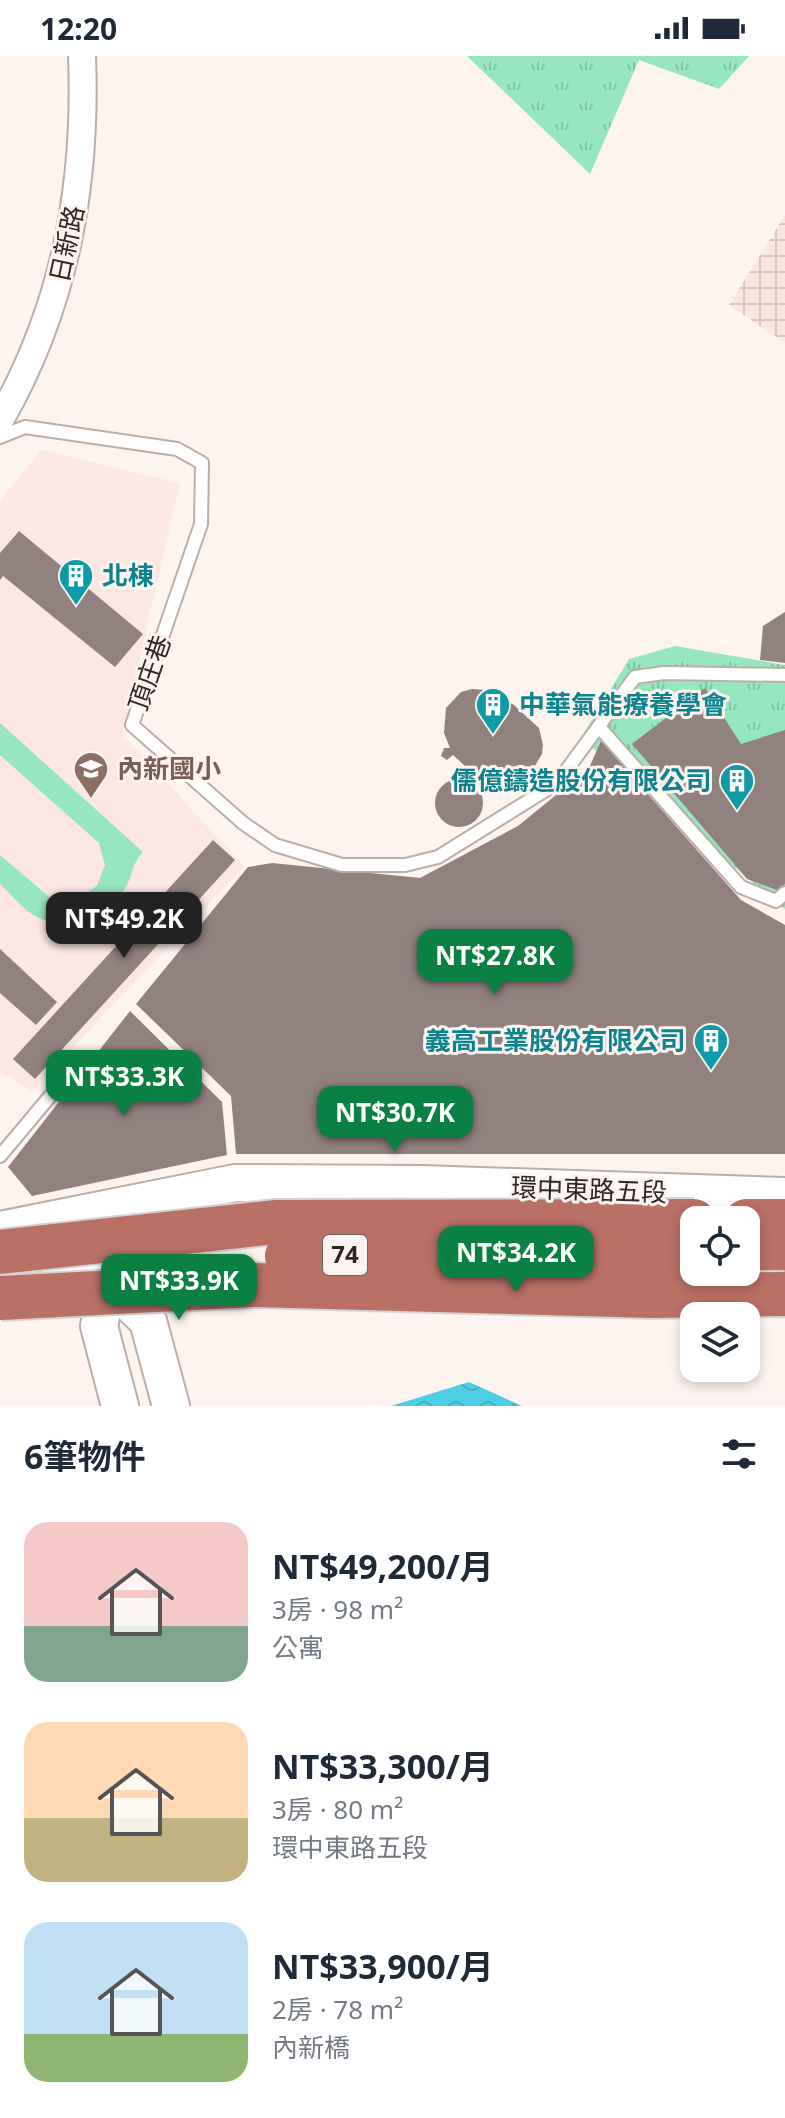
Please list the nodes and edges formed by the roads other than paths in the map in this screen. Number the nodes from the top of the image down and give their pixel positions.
1 (82, 56) edge
2 (0, 420) edge
3 (0, 437) edge
4 (785, 675) edge
5 (600, 728) junction
6 (785, 893) edge
7 (57, 1088) dead end
8 (0, 1156) edge
9 (785, 1196) edge
10 (680, 1221) edge
11 (760, 1221) edge
12 (785, 1221) edge
13 (4, 1230) edge
14 (680, 1253) edge
15 (760, 1253) edge
16 (785, 1253) edge
17 (55, 1259) junction
18 (610, 1262) junction
19 (785, 1262) edge
20 (680, 1263) edge
21 (760, 1263) edge
22 (0, 1271) edge
23 (109, 1283) junction
24 (785, 1294) edge
25 (0, 1295) edge
26 (0, 1308) edge
27 (120, 1406) edge
28 (171, 1406) edge

1 - 2 street, 日新路
3 - 5 lane, 頂庄巷
4 - 5 lane, 頂庄巷
5 - 6 lane
7 - 8 lane
9 - 13 street, 環中東路五段
10 - 13 highway, 74, bridge
11 - 12 highway
13 - 17 street
14 - 25 highway, 74, bridge
15 - 16 highway
17 - 18 street
17 - 22 street
17 - 23 street
18 - 20 street
18 - 23 street
19 - 21 street
23 - 26 street
23 - 27 street
23 - 28 street
24 - 25 highway, bridge

